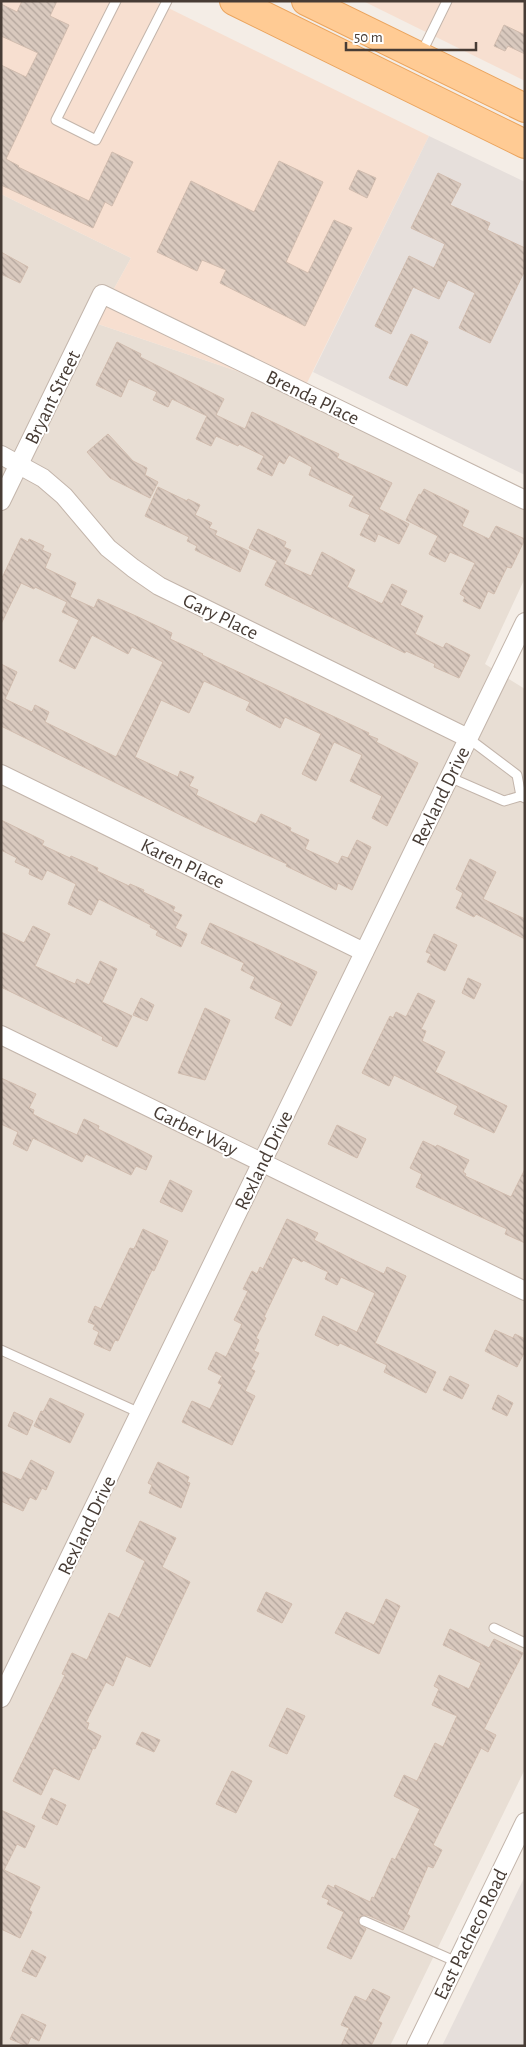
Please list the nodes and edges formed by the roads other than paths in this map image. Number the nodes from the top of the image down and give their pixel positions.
1 (116, 1) edge
2 (167, 1) edge
3 (234, 1) edge
4 (306, 1) edge
5 (447, 1) edge
6 (420, 57) junction
7 (525, 108) edge
8 (525, 144) edge
9 (102, 294) joint
10 (1, 455) edge
11 (19, 464) junction
12 (525, 500) edge
13 (1, 501) edge
14 (525, 622) edge
15 (468, 738) junction
16 (1, 774) edge
17 (449, 777) junction
18 (523, 797) edge
19 (364, 952) junction
20 (1, 1035) edge
21 (262, 1162) junction
22 (525, 1291) edge
23 (1, 1350) edge
24 (140, 1413) junction
25 (494, 1628) dead end
26 (525, 1643) edge
27 (1, 1698) edge
28 (525, 1822) edge
29 (364, 1921) dead end
30 (457, 1962) junction
31 (416, 2046) edge

1 - 2 lane
3 - 8 main road
4 - 6 main road
5 - 6 lane
6 - 7 main road
9 - 11 street, Bryant Street
9 - 12 street, Brenda Place
10 - 11 street, Gary Place
11 - 13 street, Bryant Street
11 - 15 street, Gary Place
14 - 15 street, Rexland Drive
15 - 17 street, Rexland Drive
15 - 18 lane
16 - 19 street, Karen Place
17 - 18 lane
17 - 19 street, Rexland Drive
19 - 21 street, Rexland Drive
20 - 21 street, Garber Way
21 - 22 street, Garber Way
21 - 24 street, Rexland Drive
23 - 24 lane
24 - 27 street, Rexland Drive
25 - 26 lane
28 - 30 street, East Pacheco Road
29 - 30 lane
30 - 31 street, East Pacheco Road

